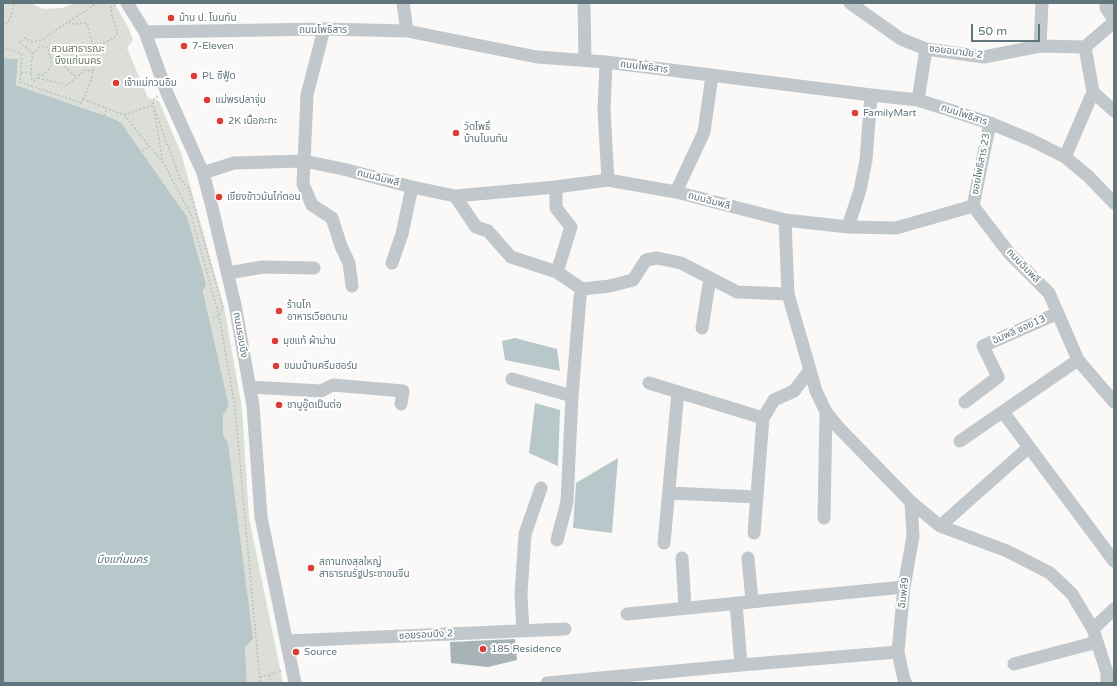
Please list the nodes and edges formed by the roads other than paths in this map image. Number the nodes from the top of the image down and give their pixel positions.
1 (127, 3) edge
2 (403, 3) edge
3 (584, 3) edge
4 (850, 3) edge
5 (1042, 3) edge
6 (1107, 3) edge
7 (1114, 21) edge
8 (324, 29) junction
9 (406, 31) junction
10 (145, 32) junction
11 (1040, 46) junction
12 (1086, 47) junction
13 (926, 49) junction
14 (585, 60) junction
15 (606, 62) junction
16 (712, 76) junction
17 (1093, 92) junction
18 (870, 95) junction
19 (918, 100) junction
20 (1114, 111) edge
21 (990, 123) junction
22 (1065, 157) junction
23 (304, 161) junction
24 (203, 173) junction
25 (608, 180) junction
26 (412, 187) junction
27 (556, 187) junction
28 (676, 192) junction
29 (455, 196) junction
30 (1114, 203) edge
31 (972, 206) junction
32 (785, 220) junction
33 (848, 227) junction
34 (392, 263) dead end
35 (314, 268) dead end
36 (557, 272) junction
37 (228, 273) junction
38 (710, 278) junction
39 (352, 286) dead end
40 (582, 289) junction
41 (788, 294) junction
42 (1058, 313) junction
43 (702, 328) dead end
44 (1078, 360) junction
45 (810, 370) junction
46 (512, 379) dead end
47 (649, 383) dead end
48 (250, 387) junction
49 (678, 392) junction
50 (572, 396) junction
51 (965, 402) dead end
52 (1114, 402) edge
53 (402, 404) dead end
54 (826, 412) junction
55 (1003, 412) junction
56 (763, 418) junction
57 (960, 441) dead end
58 (1029, 447) junction
59 (541, 488) dead end
60 (669, 493) junction
61 (757, 497) junction
62 (911, 502) junction
63 (824, 518) dead end
64 (940, 526) junction
65 (754, 533) dead end
66 (557, 540) dead end
67 (664, 543) dead end
68 (682, 558) dead end
69 (748, 558) dead end
70 (1114, 561) edge
71 (904, 587) junction
72 (752, 601) junction
73 (736, 603) junction
74 (685, 608) junction
75 (1114, 609) edge
76 (627, 614) dead end
77 (566, 629) dead end
78 (1093, 629) junction
79 (524, 631) junction
80 (287, 641) junction
81 (1097, 642) junction
82 (898, 652) junction
83 (1014, 664) dead end
84 (741, 665) junction
85 (295, 683) edge
86 (547, 683) edge
87 (906, 683) edge
88 (1107, 683) edge

1 - 10 street, ถนนรอบบึง
2 - 9 street
3 - 14 street
4 - 13 street, ซอยอนามัย 2
5 - 11 street
6 - 7 street
7 - 12 street
8 - 9 street, ถนนโพธิสาร
8 - 10 street, ถนนโพธิสาร
8 - 23 street
9 - 14 street, ถนนโพธิสาร
10 - 24 street, ถนนรอบบึง
11 - 12 street, ซอยอนามัย 2
11 - 13 street, ซอยอนามัย 2
12 - 17 street
13 - 19 street
14 - 15 street, ถนนโพธิสาร
15 - 16 street, ถนนโพธิสาร
15 - 25 street
16 - 18 street, ถนนโพธิสาร
16 - 28 street
17 - 20 street
17 - 22 street
18 - 19 street, ถนนโพธิสาร
18 - 33 street
19 - 21 street, ถนนโพธิสาร
21 - 22 street, ถนนโพธิสาร
21 - 31 street, ซอยโพธิสาร 23
22 - 30 street, ถนนโพธิสาร
23 - 24 street, ถนนฉิมพลี
23 - 26 street, ถนนฉิมพลี
23 - 39 street
24 - 37 street, ถนนรอบบึง
25 - 27 street, ถนนฉิมพลี
25 - 28 street, ถนนฉิมพลี
26 - 29 street, ถนนฉิมพลี
26 - 34 street
27 - 29 street, ถนนฉิมพลี
27 - 36 street
28 - 32 street, ถนนฉิมพลี
29 - 36 street
31 - 33 street, ถนนฉิมพลี
31 - 42 street, ถนนฉิมพลี
32 - 33 street, ถนนฉิมพลี
32 - 41 street
35 - 37 street
36 - 40 street
37 - 48 street, ถนนรอบบึง
38 - 40 street
38 - 41 street
38 - 43 street
40 - 50 street
41 - 45 street
42 - 44 street, ถนนฉิมพลี
42 - 51 street, ฉิมพลี ซอย13
44 - 52 street, ถนนฉิมพลี
44 - 55 street
45 - 54 street
45 - 56 street
46 - 50 street
47 - 49 street
48 - 53 street
48 - 80 street, ถนนรอบบึง
49 - 56 street
49 - 60 street
50 - 66 street
54 - 62 street
54 - 63 street
55 - 57 street
55 - 58 street
56 - 61 street
58 - 64 street
58 - 70 street
59 - 79 street
60 - 61 street
60 - 67 street
61 - 65 street
62 - 64 street
62 - 71 street, ฉิมพลี9
64 - 78 street
68 - 74 street
69 - 72 street
71 - 72 street
71 - 82 street, ฉิมพลี9
72 - 73 street
73 - 74 street
73 - 84 street
74 - 76 street
75 - 78 street
77 - 79 street, ซอยรอบบึง 2
78 - 81 street
79 - 80 street, ซอยรอบบึง 2
80 - 85 street, ถนนรอบบึง
81 - 83 street
81 - 88 street
82 - 84 street
82 - 87 street, ฉิมพลี9
84 - 86 street

